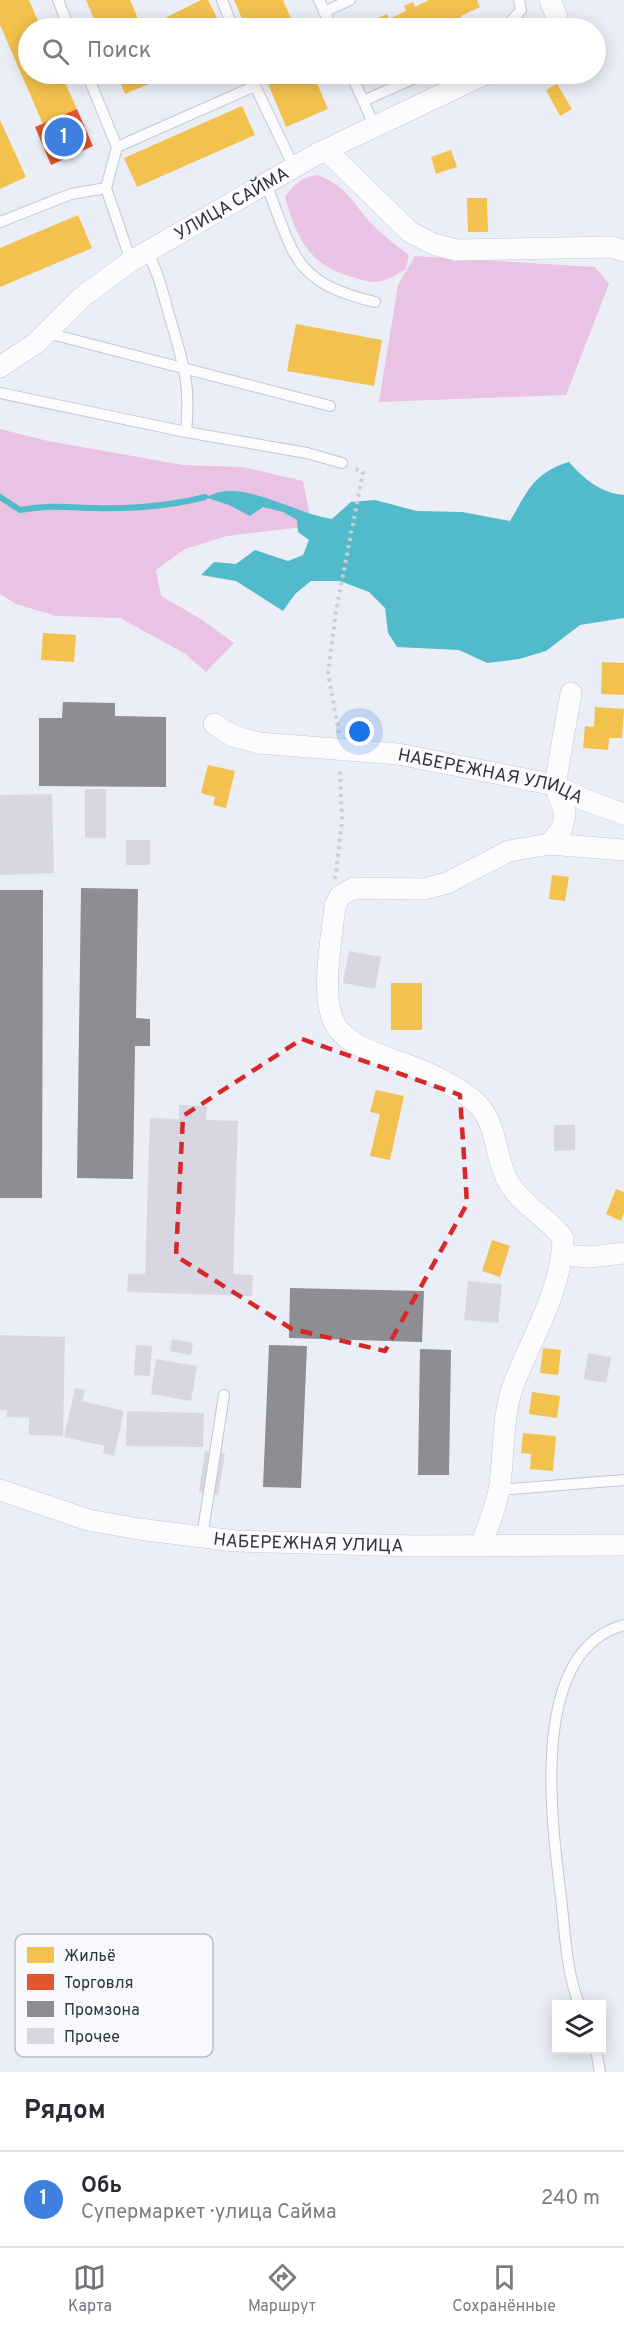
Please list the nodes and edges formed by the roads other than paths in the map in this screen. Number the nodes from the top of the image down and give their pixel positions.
1 (58, 0) edge
2 (222, 0) edge
3 (320, 0) edge
4 (350, 0) edge
5 (519, 0) edge
6 (550, 0) edge
7 (324, 12) junction
8 (65, 18) edge
9 (229, 18) edge
10 (327, 18) edge
11 (513, 18) edge
12 (557, 18) edge
13 (91, 84) edge
14 (355, 84) edge
15 (401, 84) edge
16 (464, 84) edge
17 (255, 86) joint
18 (363, 101) junction
19 (375, 127) junction
20 (117, 147) junction
21 (326, 150) junction
22 (294, 167) junction
23 (266, 184) junction
24 (106, 188) junction
25 (0, 222) edge
26 (624, 251) edge
27 (139, 256) junction
28 (375, 302) dead end
29 (46, 333) junction
30 (0, 367) edge
31 (185, 367) junction
32 (0, 393) edge
33 (330, 406) dead end
34 (186, 432) junction
35 (342, 463) dead end
36 (571, 693) dead end
37 (214, 724) dead end
38 (555, 785) junction
39 (624, 814) edge
40 (550, 844) junction
41 (624, 850) edge
42 (624, 1253) edge
43 (563, 1255) junction
44 (224, 1395) dead end
45 (624, 1480) edge
46 (0, 1490) edge
47 (499, 1490) junction
48 (202, 1537) junction
49 (624, 1545) edge
50 (480, 1546) junction
51 (624, 1625) edge
52 (578, 2000) edge
53 (597, 2054) edge
54 (600, 2072) edge

1 - 8 lane
2 - 9 lane
3 - 7 lane
4 - 7 lane
5 - 11 lane
6 - 12 street
7 - 10 lane
13 - 20 lane
14 - 18 lane
15 - 18 lane
16 - 19 street, УЛИЦА САЙМА
17 - 20 lane
17 - 22 lane
18 - 19 lane
19 - 21 street, УЛИЦА САЙМА
20 - 24 lane
21 - 22 street, УЛИЦА САЙМА
21 - 26 street
22 - 23 street, УЛИЦА САЙМА
23 - 27 street, УЛИЦА САЙМА
23 - 28 lane
24 - 25 lane
24 - 27 lane
27 - 29 street, УЛИЦА САЙМА
27 - 31 lane
29 - 30 street, УЛИЦА САЙМА
29 - 31 lane
31 - 33 lane
31 - 34 lane
32 - 34 lane
34 - 35 lane
36 - 38 street
37 - 38 street, НАБЕРЕЖНАЯ УЛИЦА
38 - 39 street, НАБЕРЕЖНАЯ УЛИЦА
38 - 40 street
40 - 41 street
40 - 43 street
42 - 43 street
43 - 47 street
44 - 48 lane
45 - 47 lane
46 - 48 street, НАБЕРЕЖНАЯ УЛИЦА
47 - 50 street
48 - 50 street, НАБЕРЕЖНАЯ УЛИЦА
49 - 50 street, НАБЕРЕЖНАЯ УЛИЦА
51 - 52 lane
53 - 54 lane

